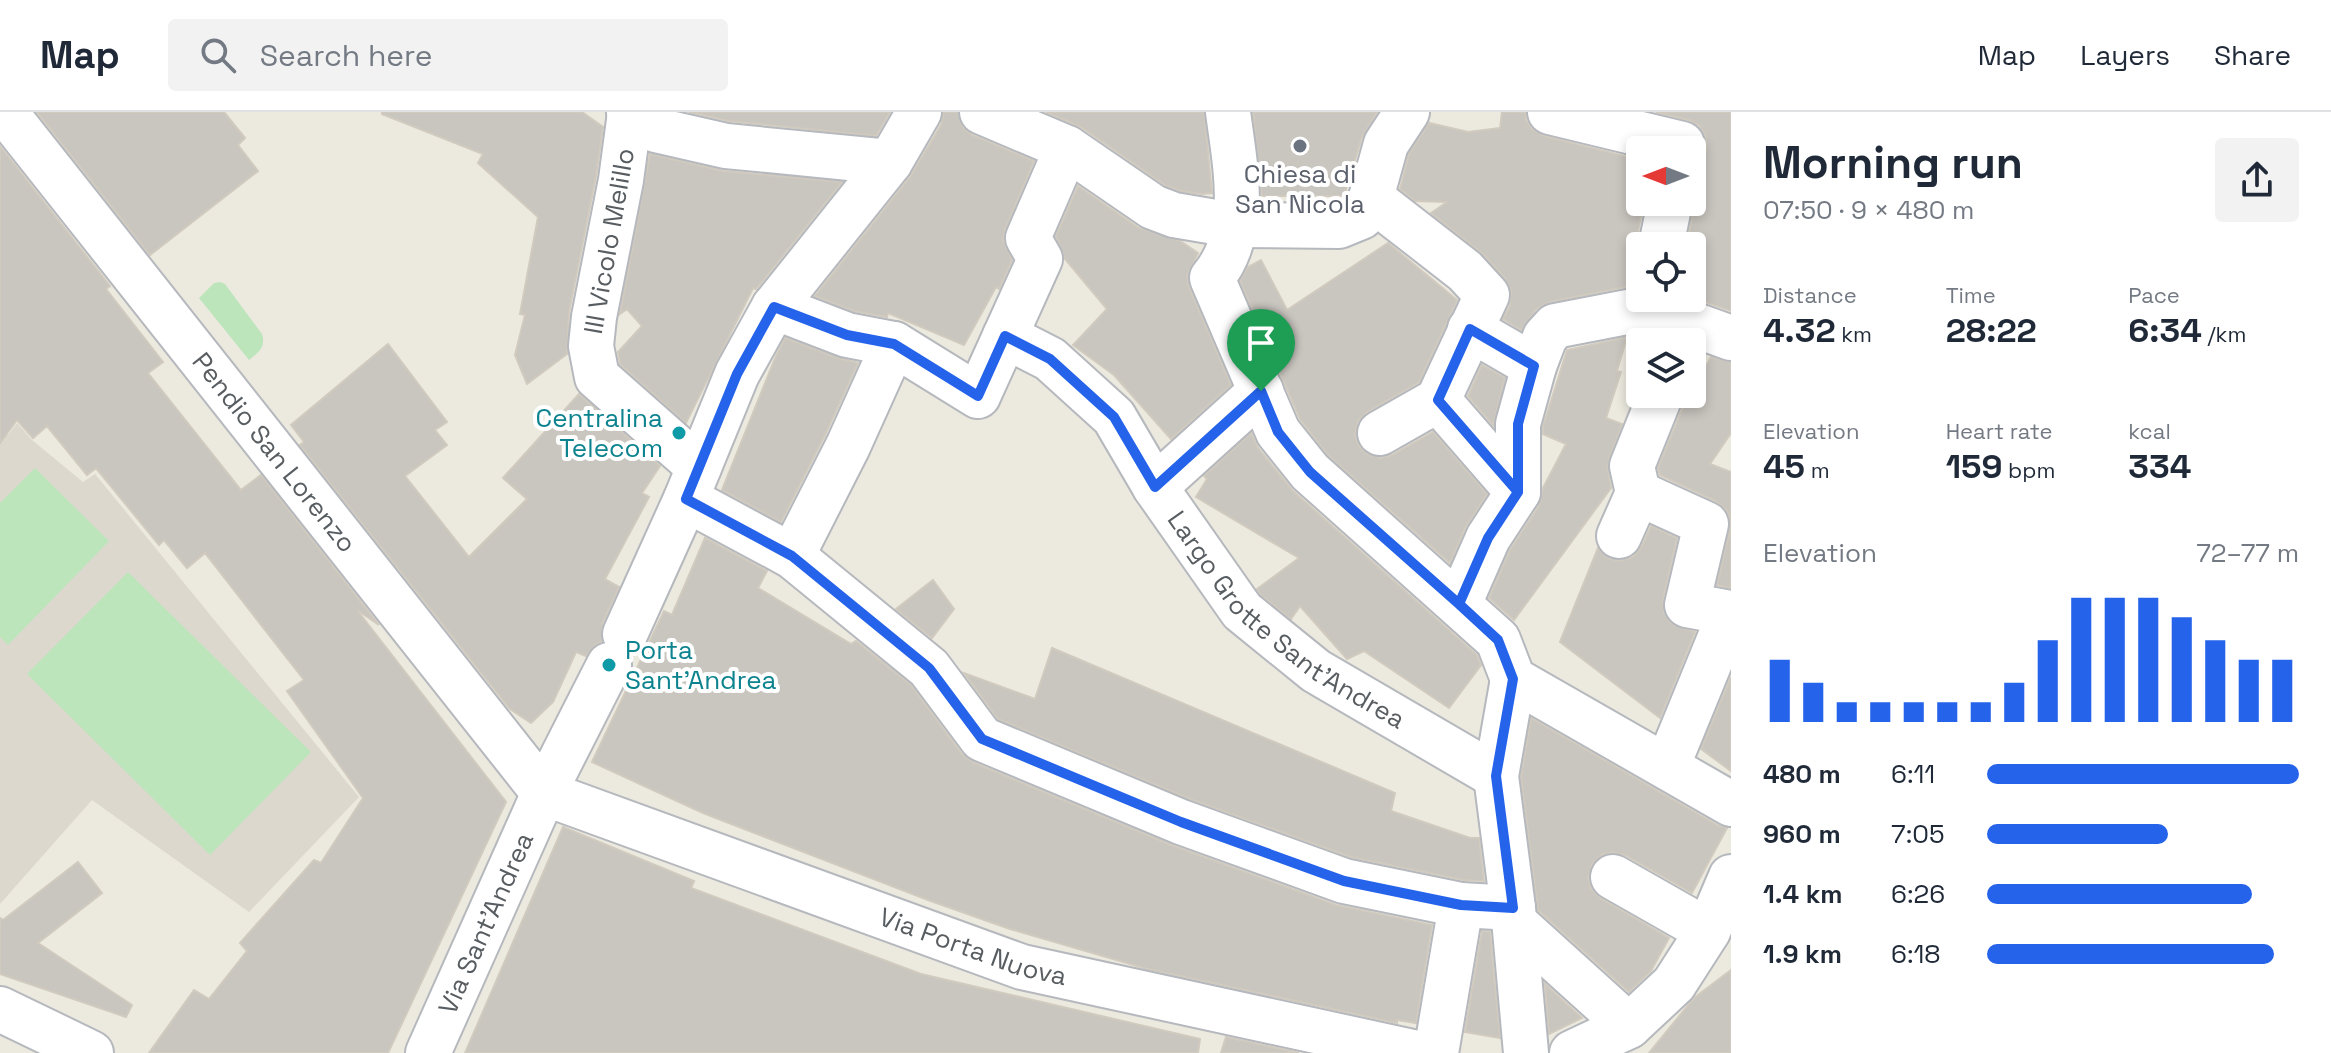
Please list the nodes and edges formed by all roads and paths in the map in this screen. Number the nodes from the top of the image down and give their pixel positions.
1 (5, 112) edge
2 (629, 112) edge
3 (919, 112) edge
4 (982, 112) edge
5 (1228, 112) edge
6 (1407, 112) edge
7 (1550, 112) edge
8 (1683, 135) edge
9 (1067, 148) junction
10 (890, 162) junction
11 (1371, 198) junction
12 (1233, 225) junction
13 (774, 307) junction
14 (1626, 309) edge
15 (1660, 312) edge
16 (1681, 328) edge
17 (1470, 329) junction
18 (1706, 335) edge
19 (1005, 336) junction
20 (1731, 338) edge
21 (894, 344) junction
22 (1534, 366) junction
23 (1261, 391) junction
24 (1438, 400) junction
25 (1655, 408) edge
26 (1380, 433) dead end
27 (692, 483) junction
28 (1155, 487) junction
29 (1518, 492) junction
30 (1638, 493) junction
31 (1619, 536) dead end
32 (792, 556) junction
33 (1459, 604) junction
34 (1513, 679) junction
35 (1667, 767) junction
36 (1496, 776) junction
37 (544, 793) junction
38 (1731, 804) edge
39 (1613, 877) dead end
40 (1731, 877) edge
41 (1461, 905) junction
42 (1514, 916) junction
43 (1708, 931) junction
44 (0, 1009) edge
45 (1629, 1026) junction
46 (91, 1053) edge
47 (428, 1053) edge
48 (1417, 1053) edge
49 (1436, 1053) edge
50 (1526, 1053) edge
51 (1572, 1053) edge

1 - 37 street, Pendio San Lorenzo
2 - 10 street
2 - 27 street, III Vicolo Melillo
3 - 10 street, Via Sant'Andrea
4 - 9 street
5 - 12 street
6 - 11 street
7 - 8 street
9 - 12 street
9 - 19 street
10 - 13 street, Via Sant'Andrea
11 - 12 street
11 - 17 street
12 - 23 street
13 - 21 street
13 - 27 street, Via Sant'Andrea
14 - 22 street
15 - 16 street
17 - 22 street
17 - 24 street
18 - 20 street
19 - 21 street
19 - 28 street, Largo Grotte Sant'Andrea
21 - 32 street
22 - 29 street
23 - 28 street
23 - 33 street
24 - 26 street
24 - 29 street
25 - 30 street
27 - 32 street, III Vicolo Melillo
27 - 37 street, Via Sant'Andrea
28 - 36 street, Largo Grotte Sant'Andrea
29 - 33 street
30 - 31 street
30 - 35 street
32 - 41 street, III Vicolo Melillo
33 - 34 street
34 - 35 street
34 - 36 street
35 - 38 street
36 - 42 street
37 - 47 street, Via Sant'Andrea
37 - 48 street, Via Porta Nuova
39 - 43 street
40 - 43 street
41 - 42 street, III Vicolo Melillo
41 - 49 street
42 - 45 street
42 - 50 street
43 - 45 street
44 - 46 street
45 - 51 street

